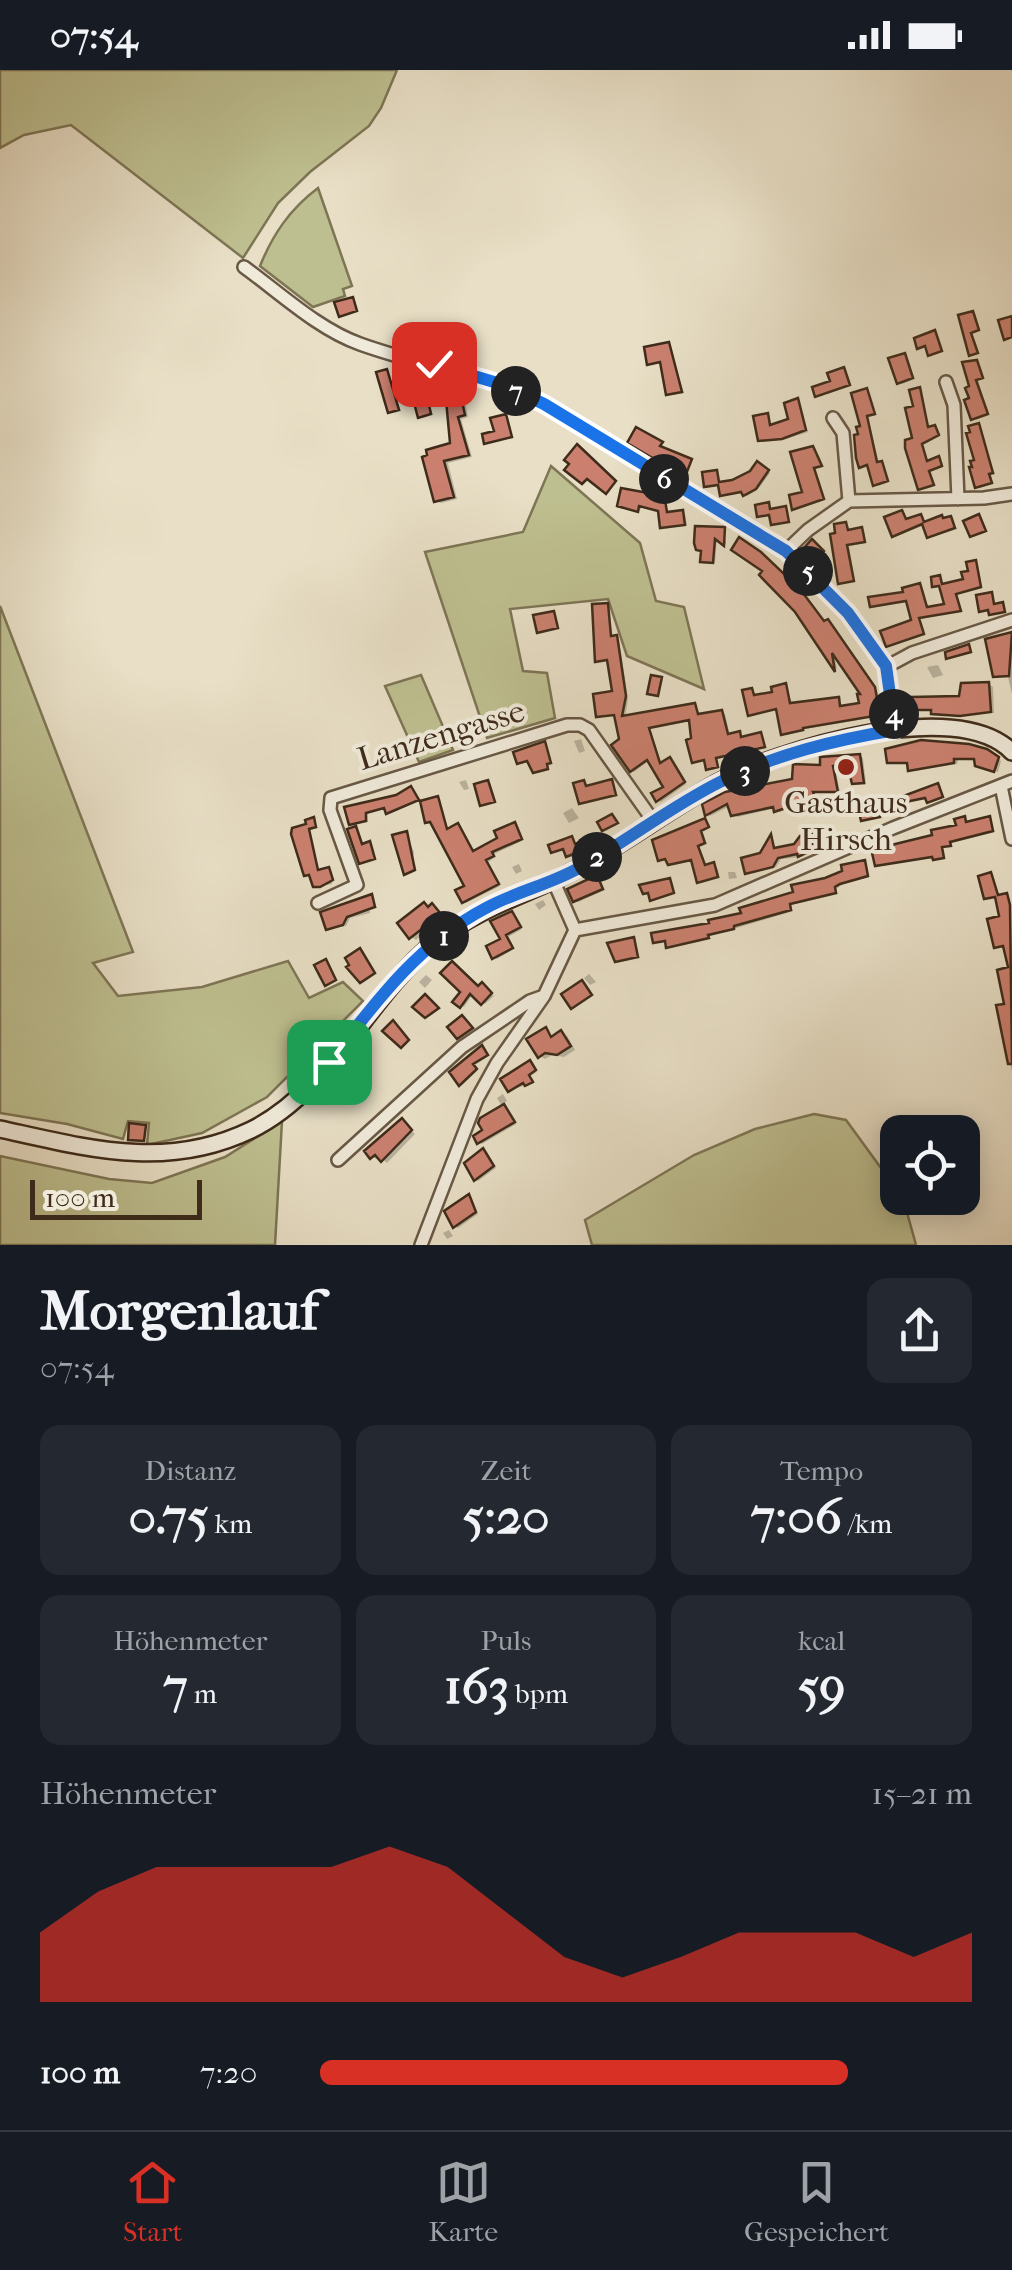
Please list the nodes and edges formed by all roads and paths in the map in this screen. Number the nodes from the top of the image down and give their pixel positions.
1 (244, 268) dead end
2 (946, 382) dead end
3 (834, 418) dead end
4 (1012, 494) edge
5 (958, 499) junction
6 (849, 500) junction
7 (786, 551) junction
8 (1012, 620) edge
9 (886, 666) junction
10 (895, 730) junction
11 (1012, 752) edge
12 (1006, 784) edge
13 (654, 822) junction
14 (1012, 839) edge
15 (554, 880) junction
16 (318, 903) dead end
17 (576, 930) junction
18 (544, 996) junction
19 (0, 1129) edge
20 (338, 1160) dead end
21 (421, 1245) edge

1 - 7 street
2 - 5 street
3 - 6 street
4 - 5 street
5 - 6 street
6 - 7 street
7 - 9 street
8 - 9 street
9 - 10 street
10 - 11 main road
10 - 13 main road
12 - 14 street
12 - 17 street
13 - 15 main road
13 - 16 street, Lanzengasse
15 - 17 street
15 - 19 main road
17 - 18 street
18 - 20 street
18 - 21 street

